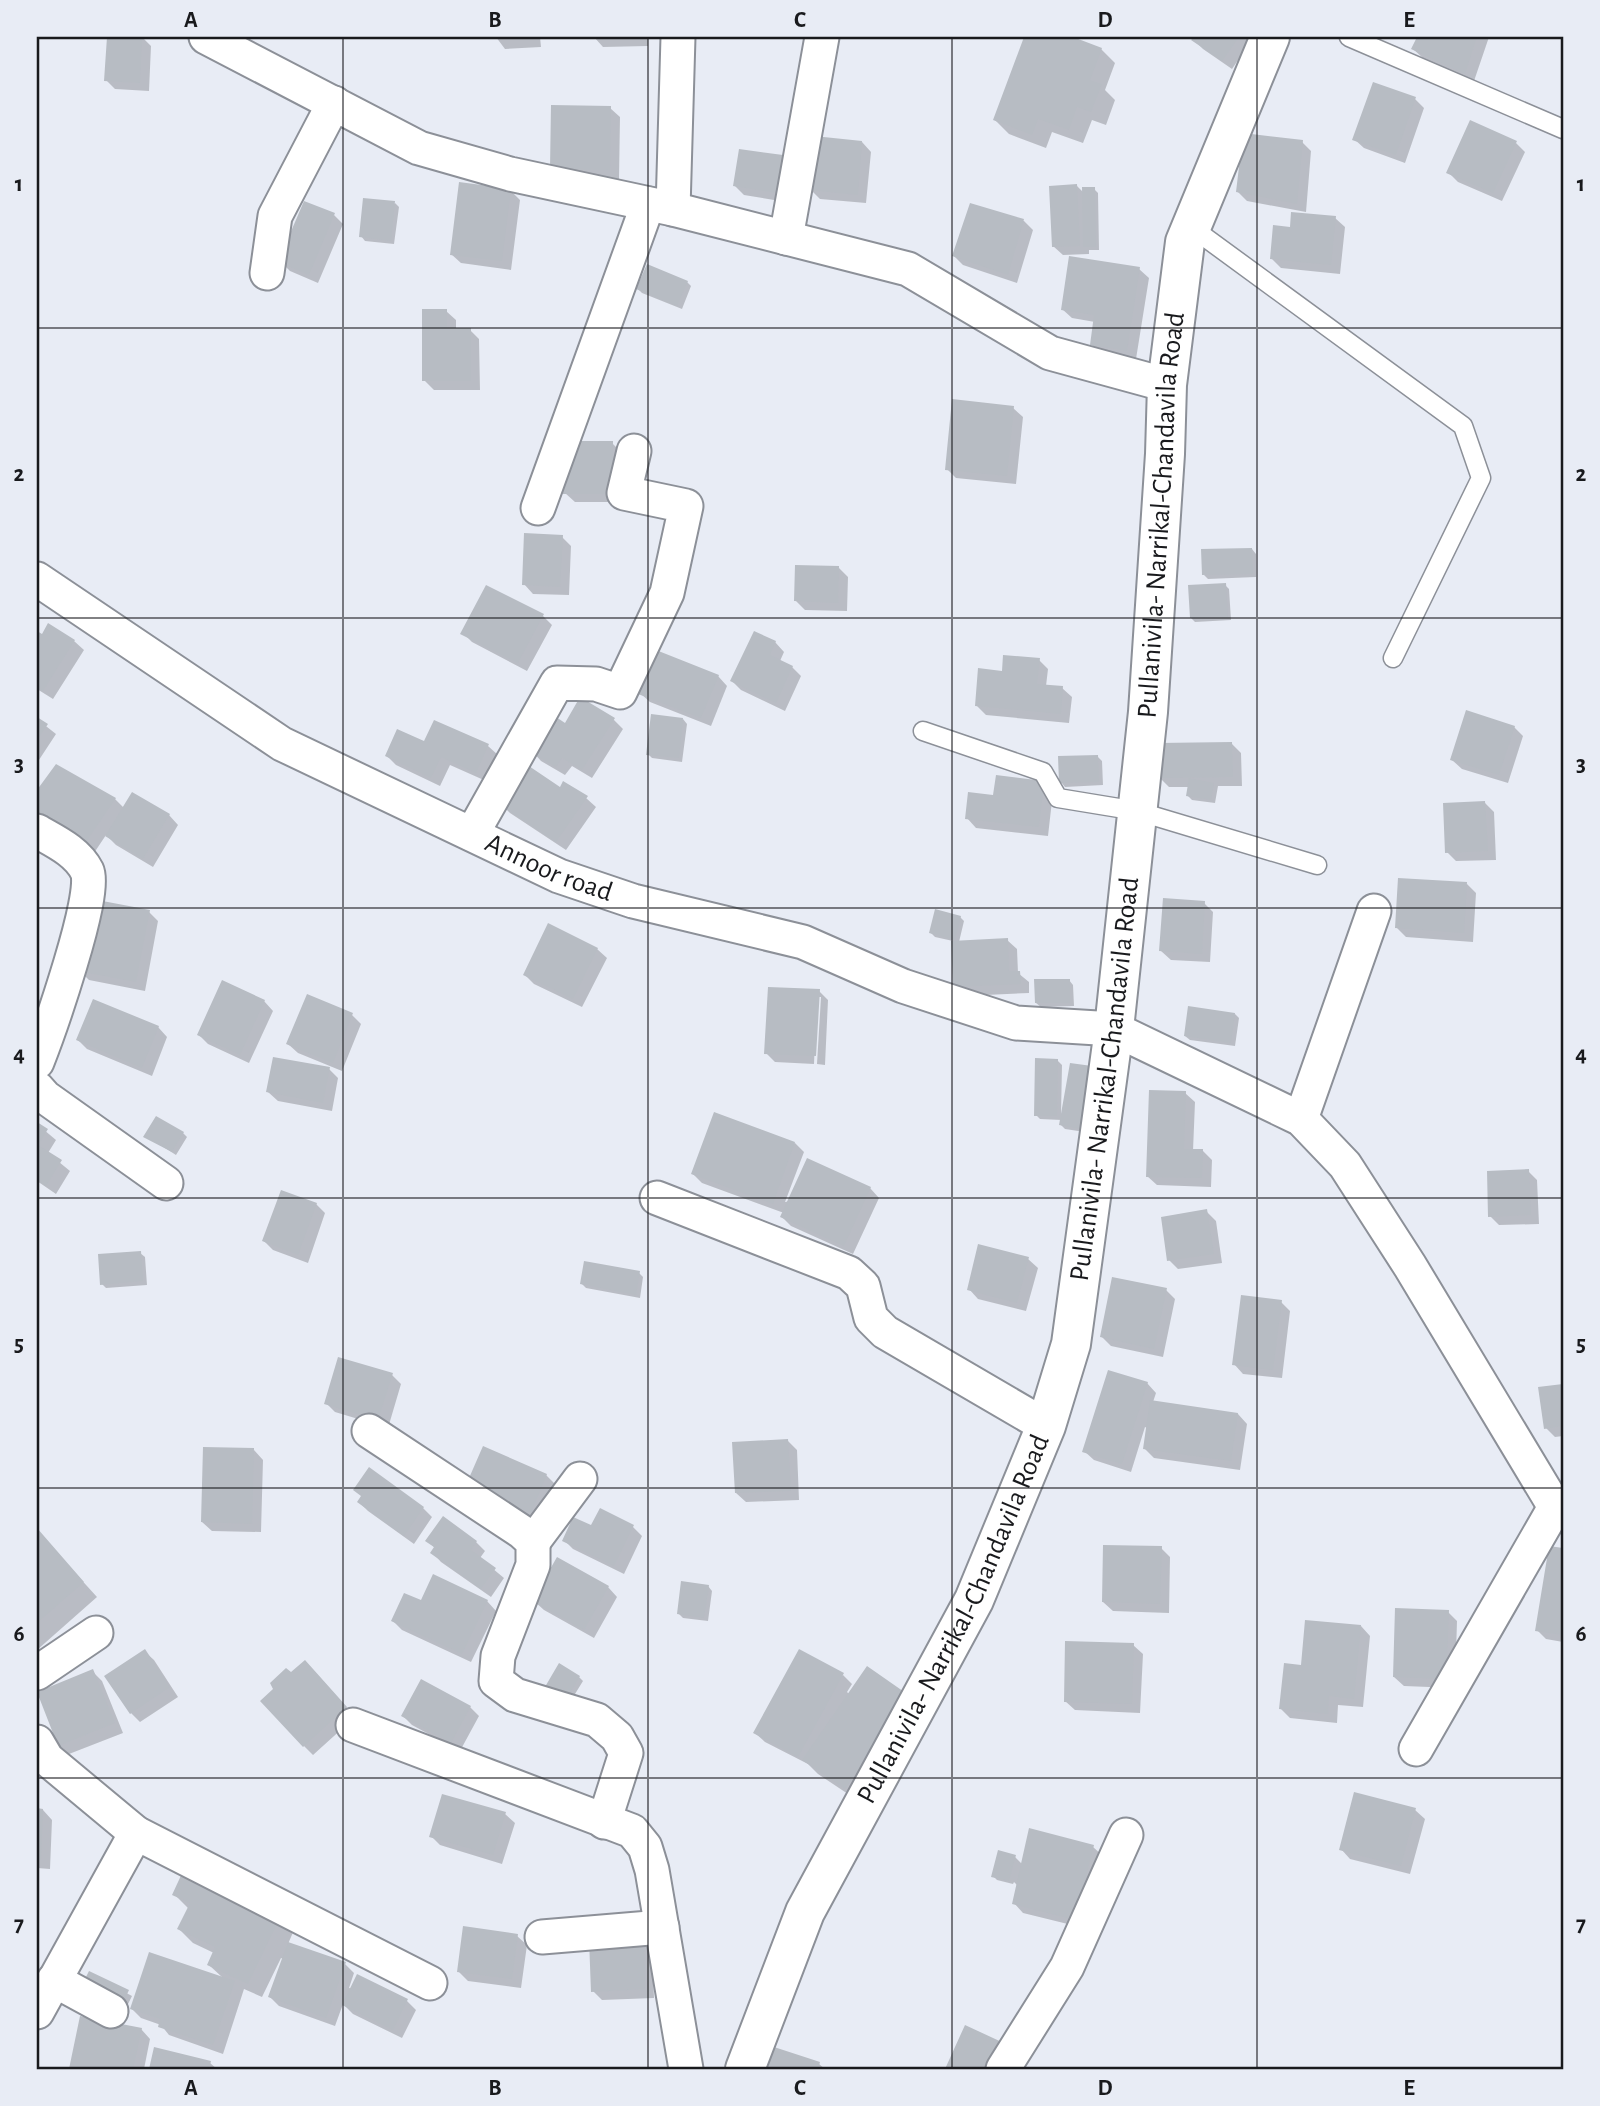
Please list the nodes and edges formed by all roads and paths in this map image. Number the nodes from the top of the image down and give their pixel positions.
1 (206, 37) edge
2 (678, 37) edge
3 (822, 37) edge
4 (1270, 37) edge
5 (1349, 37) edge
6 (334, 103) junction
7 (1563, 128) edge
8 (660, 206) junction
9 (1191, 227) junction
10 (786, 238) junction
11 (267, 273) dead end
12 (1167, 385) junction
13 (634, 451) dead end
14 (538, 508) dead end
15 (37, 579) edge
16 (1393, 658) dead end
17 (923, 731) dead end
18 (1137, 811) junction
19 (37, 831) edge
20 (472, 834) junction
21 (1317, 865) dead end
22 (1374, 911) dead end
23 (1114, 1029) junction
24 (37, 1062) edge
25 (37, 1088) edge
26 (1301, 1119) junction
27 (166, 1183) dead end
28 (657, 1198) dead end
29 (1046, 1426) junction
30 (369, 1431) dead end
31 (580, 1479) dead end
32 (1559, 1506) edge
33 (533, 1542) junction
34 (96, 1633) dead end
35 (37, 1673) edge
36 (353, 1725) dead end
37 (37, 1742) edge
38 (1416, 1749) dead end
39 (604, 1822) junction
40 (136, 1833) junction
41 (1126, 1835) dead end
42 (662, 1927) junction
43 (542, 1937) dead end
44 (54, 1980) junction
45 (430, 1983) dead end
46 (111, 2011) dead end
47 (37, 2012) edge
48 (685, 2069) edge
49 (745, 2069) edge
50 (1003, 2069) edge

1 - 6 street
2 - 8 street
3 - 10 street
4 - 9 street, Pullanivila- Narrikal-Chandavila Road
5 - 7 lane
6 - 8 street
6 - 11 street
8 - 10 street
8 - 14 street
9 - 12 street, Pullanivila- Narrikal-Chandavila Road
9 - 16 lane
10 - 12 street
12 - 18 street, Pullanivila- Narrikal-Chandavila Road
13 - 20 street
15 - 20 street, Annoor road
17 - 18 lane
18 - 21 lane
18 - 23 street, Pullanivila- Narrikal-Chandavila Road
19 - 24 street
20 - 23 street, Annoor road
22 - 26 street
23 - 26 street
23 - 29 street, Pullanivila- Narrikal-Chandavila Road
25 - 27 street
26 - 32 street
28 - 29 street
29 - 49 street, Pullanivila- Narrikal-Chandavila Road
30 - 33 street
31 - 33 street
32 - 38 street
33 - 39 street
34 - 35 street
36 - 39 street
37 - 40 street
39 - 42 street
40 - 44 street
40 - 45 street
41 - 50 street
42 - 43 street
42 - 48 street
44 - 46 street
44 - 47 street

